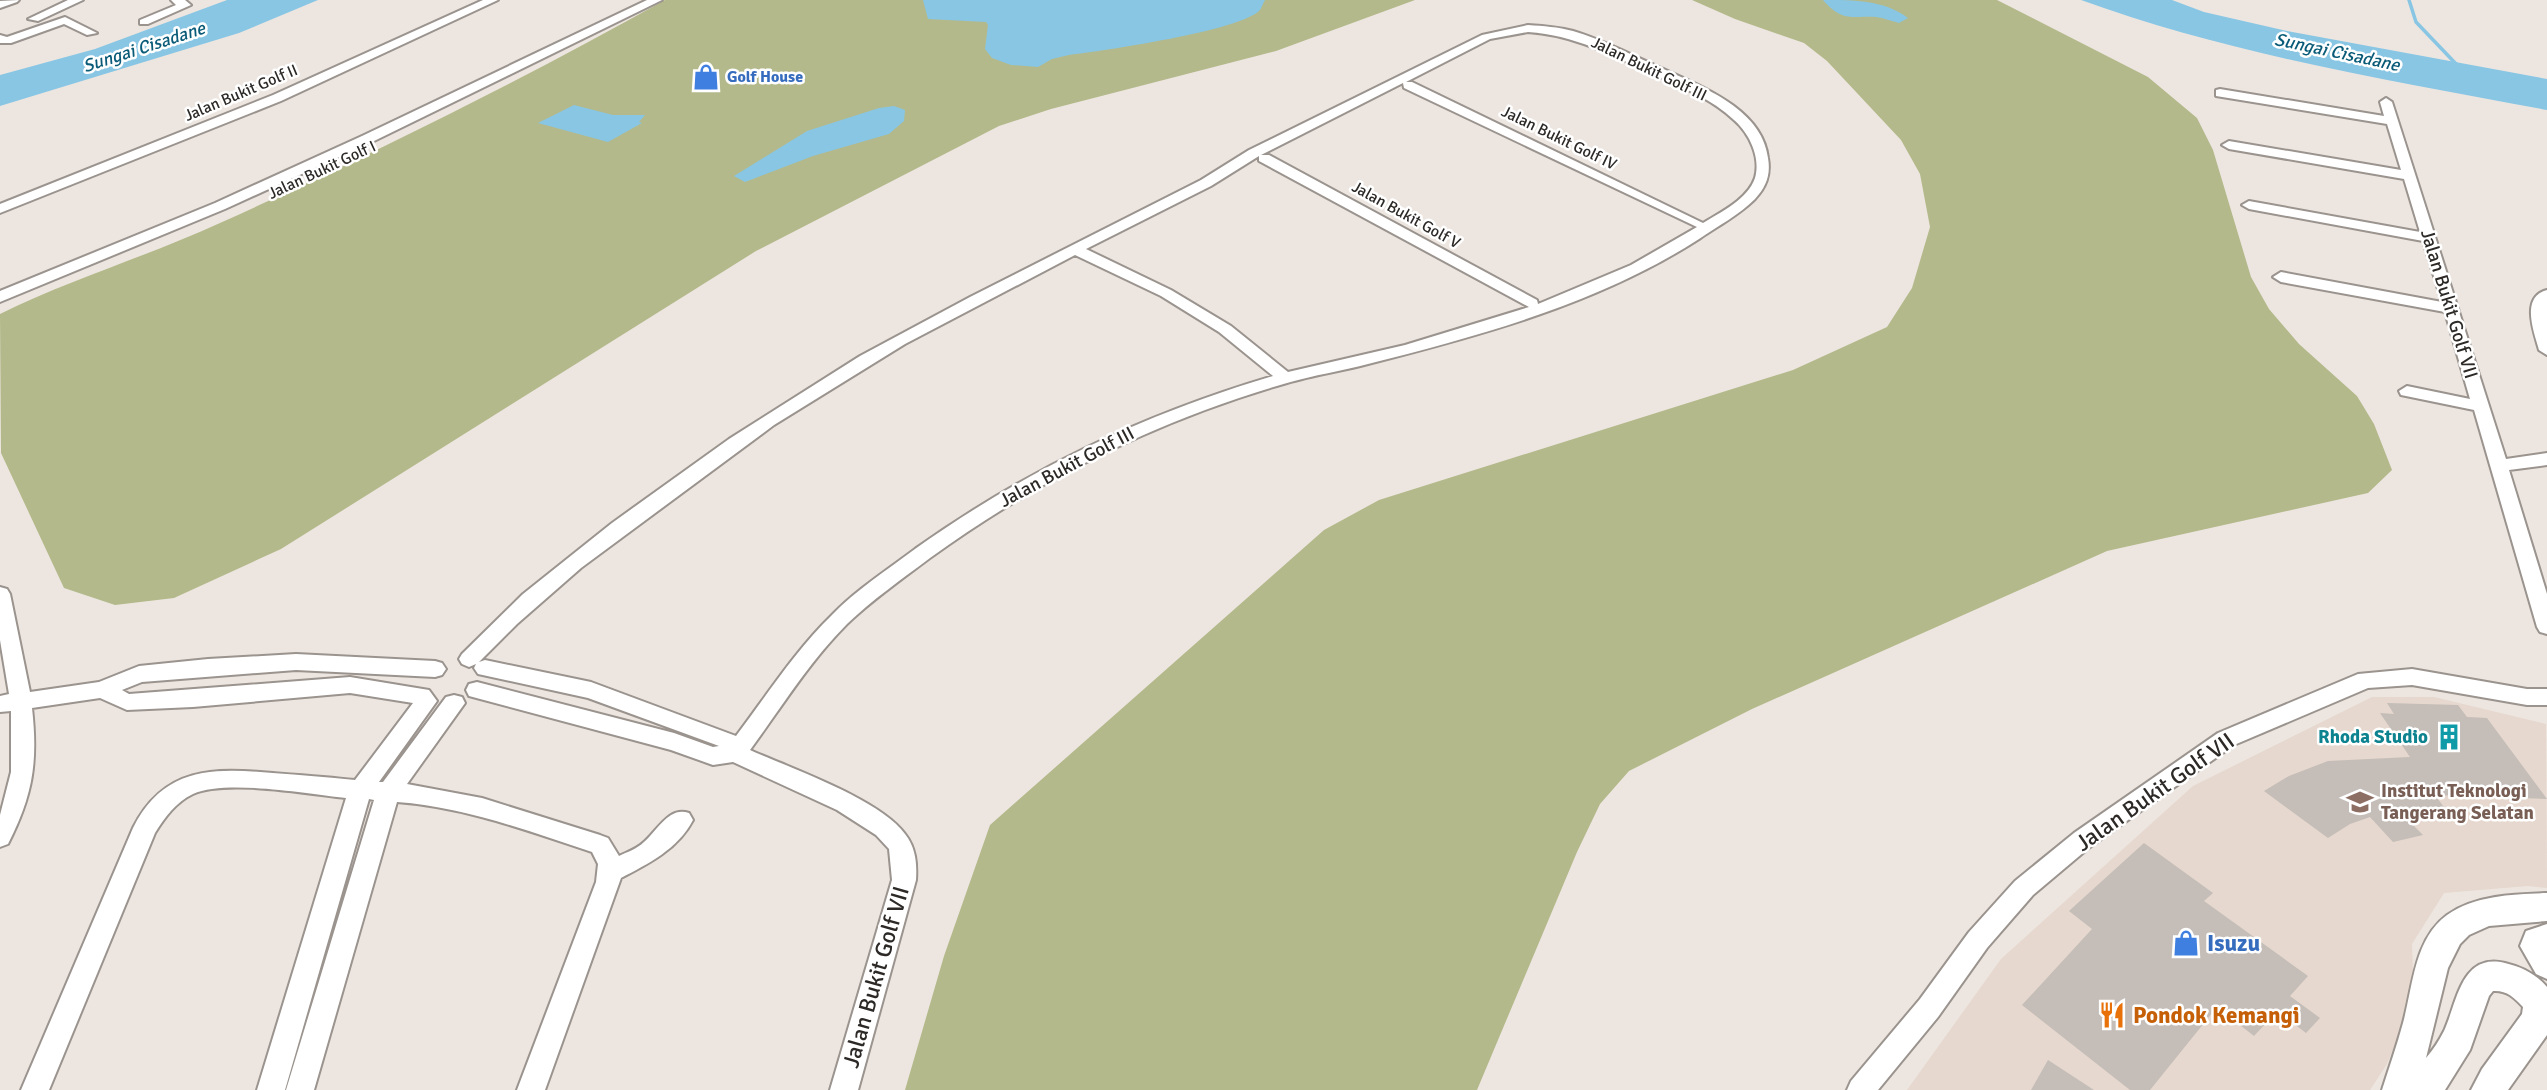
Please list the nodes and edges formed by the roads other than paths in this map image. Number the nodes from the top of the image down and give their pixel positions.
1 (13, 0) edge
2 (77, 0) edge
3 (177, 0) edge
4 (480, 0) edge
5 (492, 0) edge
6 (656, 0) edge
7 (0, 5) edge
8 (633, 13) junction
9 (144, 22) dead end
10 (1, 31) edge
11 (91, 33) dead end
12 (1408, 85) junction
13 (2220, 93) dead end
14 (2386, 102) dead end
15 (2392, 121) junction
16 (2229, 145) dead end
17 (1264, 158) junction
18 (2411, 176) junction
19 (1206, 183) junction
20 (0, 199) edge
21 (2249, 205) dead end
22 (0, 209) edge
23 (1696, 223) junction
24 (2430, 238) junction
25 (1076, 250) junction
26 (2281, 277) dead end
27 (2547, 295) edge
28 (0, 297) edge
29 (1531, 303) junction
30 (0, 305) edge
31 (2452, 309) junction
32 (1486, 326) junction
33 (2547, 350) edge
34 (1285, 378) junction
35 (2407, 391) dead end
36 (2480, 406) junction
37 (2547, 458) edge
38 (2497, 466) junction
39 (0, 594) edge
40 (2547, 627) edge
41 (477, 663) junction
42 (435, 670) junction
43 (102, 690) junction
44 (477, 690) junction
45 (2547, 697) edge
46 (424, 698) junction
47 (10, 703) edge
48 (454, 703) junction
49 (735, 753) junction
50 (360, 790) junction
51 (388, 793) junction
52 (681, 820) dead end
53 (0, 837) edge
54 (609, 872) junction
55 (2547, 907) edge
56 (2547, 937) edge
57 (2547, 964) edge
58 (326, 997) junction
59 (297, 1004) junction
60 (34, 1090) edge
61 (271, 1090) edge
62 (300, 1090) edge
63 (531, 1090) edge
64 (844, 1090) edge
65 (1861, 1090) edge
66 (2399, 1090) edge
67 (2424, 1090) edge
68 (2488, 1090) edge

1 - 7 street
2 - 10 street
3 - 9 street
4 - 20 street, Jalan Bukit Golf II
5 - 22 street, Jalan Bukit Golf II
6 - 8 street, Jalan Bukit Golf I
8 - 28 street, Jalan Bukit Golf I
8 - 30 street, Jalan Bukit Golf I
10 - 11 street
12 - 17 street, Jalan Bukit Golf III
12 - 23 street, Jalan Bukit Golf IV
12 - 23 street, Jalan Bukit Golf III
13 - 15 street
14 - 15 street, Jalan Bukit Golf VII
15 - 18 street, Jalan Bukit Golf VII
16 - 18 street
17 - 19 street, Jalan Bukit Golf III
17 - 29 street, Jalan Bukit Golf V
18 - 24 street, Jalan Bukit Golf VII
19 - 25 street, Jalan Bukit Golf III
19 - 32 street, Jalan Bukit Golf III
21 - 24 street
23 - 29 street, Jalan Bukit Golf III
24 - 31 street, Jalan Bukit Golf VII
25 - 34 street
25 - 41 street, Jalan Bukit Golf III
26 - 31 street
27 - 33 street
29 - 32 street, Jalan Bukit Golf III
31 - 36 street, Jalan Bukit Golf VII
32 - 34 street, Jalan Bukit Golf III
34 - 49 street, Jalan Bukit Golf III
35 - 36 street
36 - 38 street, Jalan Bukit Golf VII
37 - 38 street
38 - 40 street, Jalan Bukit Golf VII
39 - 47 street
41 - 42 street
41 - 44 street
41 - 49 street, Jalan Bukit Golf VII
42 - 43 street
42 - 46 street
43 - 46 street
43 - 47 street
44 - 48 street
44 - 49 street, Jalan Bukit Golf VII
45 - 65 street, Jalan Bukit Golf VII
46 - 48 street
46 - 50 street
47 - 53 street
48 - 51 street
49 - 64 street, Jalan Bukit Golf VII
50 - 51 street
50 - 59 street
50 - 60 street
51 - 54 street
51 - 58 street
52 - 54 street
54 - 63 street
55 - 66 main road
56 - 57 main road
58 - 59 street
58 - 62 street
59 - 61 street
67 - 68 main road

